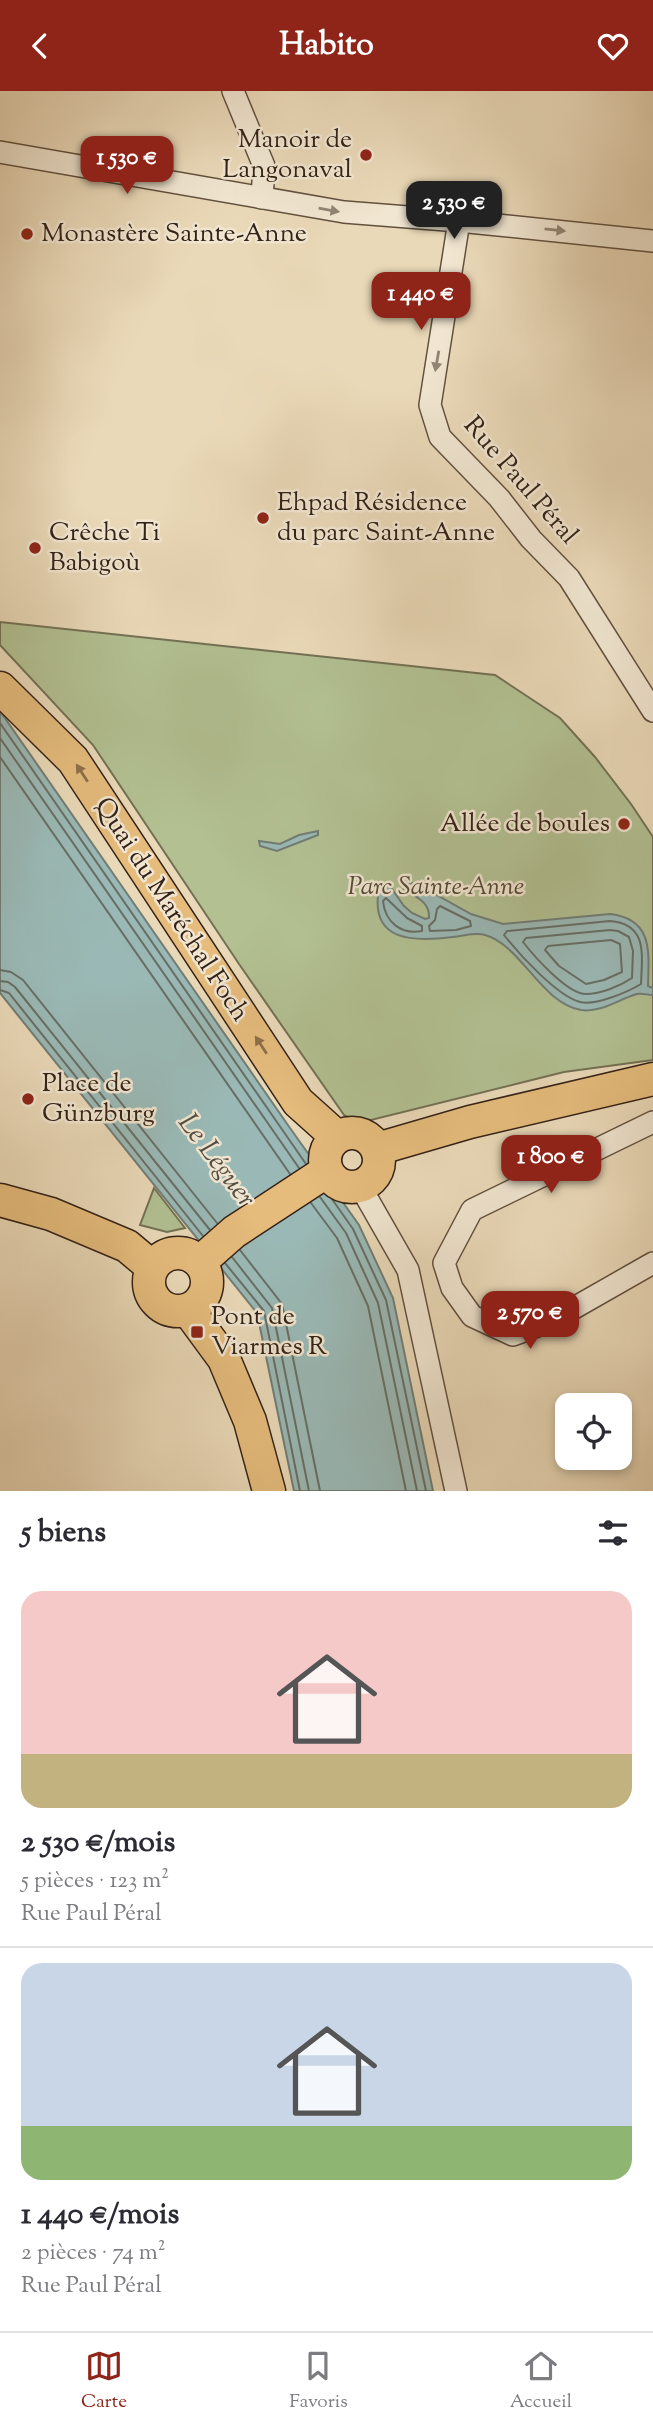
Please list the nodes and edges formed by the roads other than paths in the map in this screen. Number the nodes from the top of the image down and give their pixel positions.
1 (233, 91) edge
2 (0, 152) edge
3 (262, 198) junction
4 (459, 221) junction
5 (653, 241) edge
6 (0, 688) edge
7 (653, 711) edge
8 (653, 1079) edge
9 (653, 1122) edge
10 (337, 1137) junction
11 (377, 1149) junction
12 (325, 1172) junction
13 (360, 1186) junction
14 (0, 1200) edge
15 (203, 1259) junction
16 (653, 1263) edge
17 (152, 1267) junction
18 (188, 1310) junction
19 (269, 1491) edge
20 (456, 1491) edge

1 - 3 street
2 - 3 street
3 -> 4 street
4 -> 5 street
4 -> 7 street, Rue Paul Péral
10 -> 6 main road, Quai du Maréchal Foch
8 - 11 main road
9 - 16 street
10 - 11 main road
10 - 12 main road
11 - 13 main road
12 - 13 main road
12 - 15 main road
13 - 20 street
14 - 17 main road
15 - 17 main road
15 - 18 main road
17 - 18 main road
18 - 19 main road

